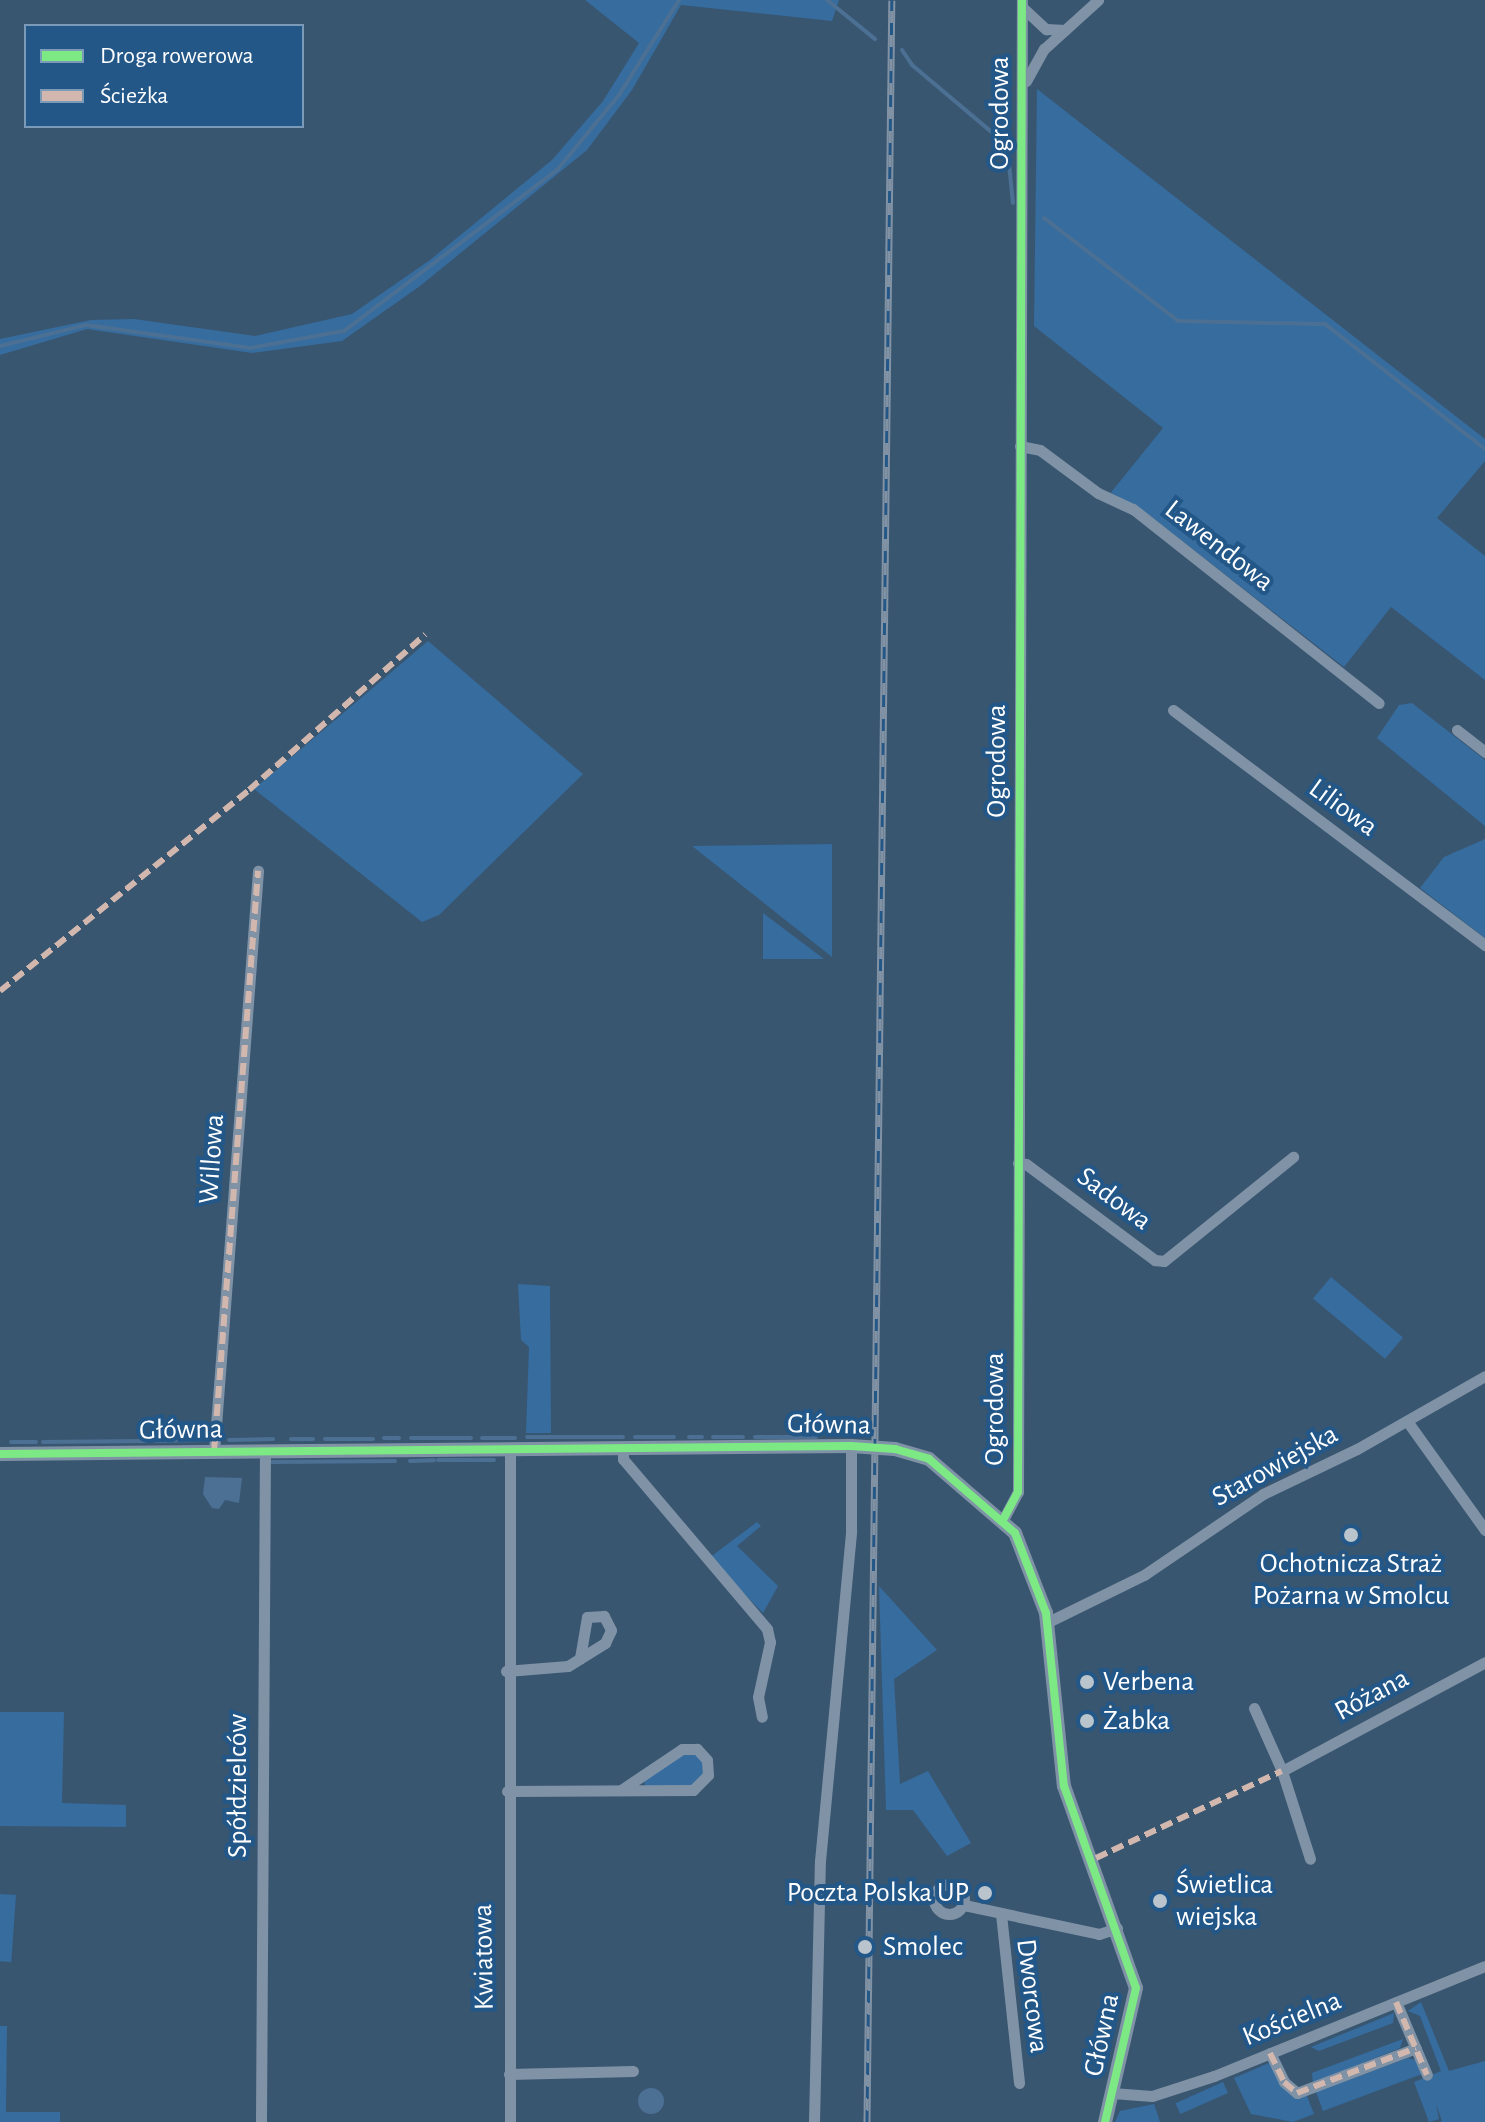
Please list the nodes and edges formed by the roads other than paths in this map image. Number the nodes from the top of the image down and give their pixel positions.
1 (1098, 0) edge
2 (1022, 3) edge
3 (1065, 30) junction
4 (1022, 89) junction
5 (1020, 446) junction
6 (1379, 703) dead end
7 (1173, 710) dead end
8 (1457, 730) dead end
9 (1485, 752) edge
10 (258, 871) dead end
11 (1485, 945) edge
12 (1293, 1157) dead end
13 (1018, 1163) junction
14 (1485, 1376) edge
15 (1407, 1421) junction
16 (851, 1446) junction
17 (623, 1448) junction
18 (510, 1449) junction
19 (265, 1451) junction
20 (214, 1452) junction
21 (0, 1454) edge
22 (1004, 1518) junction
23 (1485, 1530) edge
24 (1048, 1622) junction
25 (580, 1658) dead end
26 (1485, 1662) edge
27 (506, 1671) junction
28 (1254, 1708) dead end
29 (762, 1717) dead end
30 (1282, 1771) junction
31 (621, 1790) junction
32 (507, 1791) junction
33 (1310, 1859) dead end
34 (964, 1905) dead end
35 (1001, 1914) junction
36 (1117, 1928) junction
37 (1485, 1966) edge
38 (1396, 2002) junction
39 (1416, 2048) junction
40 (1270, 2053) junction
41 (633, 2071) dead end
42 (509, 2074) junction
43 (1427, 2075) dead end
44 (1019, 2083) dead end
45 (1112, 2093) junction
46 (261, 2122) edge
47 (510, 2122) edge
48 (814, 2122) edge
49 (1105, 2122) edge

1 - 3 street, Ogrodowa
2 - 3 street, Ogrodowa
2 - 4 street, Ogrodowa
3 - 4 street, Ogrodowa
4 - 5 street, Ogrodowa
5 - 6 street, Lawendowa
5 - 13 street, Ogrodowa
7 - 11 street, Liliowa
8 - 9 street
10 - 20 street, Willowa
12 - 13 street, Sadowa
13 - 22 street, Ogrodowa
14 - 15 street, Starowiejska
15 - 23 street
15 - 24 street, Starowiejska
16 - 17 street, Główna
16 - 22 street, Główna
16 - 48 street
17 - 18 street, Główna
17 - 29 street
18 - 19 street, Główna
18 - 27 street, Kwiatowa
19 - 20 street, Główna
19 - 46 street, Spółdzielców
20 - 21 street, Główna
22 - 24 street, Główna
24 - 36 street, Główna
25 - 27 street
26 - 30 street, Różana
27 - 32 street, Kwiatowa
28 - 30 street
30 - 33 street
31 - 31 street
31 - 32 street
32 - 42 street, Kwiatowa
34 - 35 street, Dworcowa
35 - 36 street, Dworcowa
35 - 44 street, Dworcowa
36 - 45 street, Główna
37 - 38 street, Kościelna
38 - 39 street
38 - 40 street, Kościelna
39 - 40 street
39 - 43 street
40 - 45 street, Kościelna
41 - 42 street
42 - 47 street, Kwiatowa
45 - 49 street, Główna

